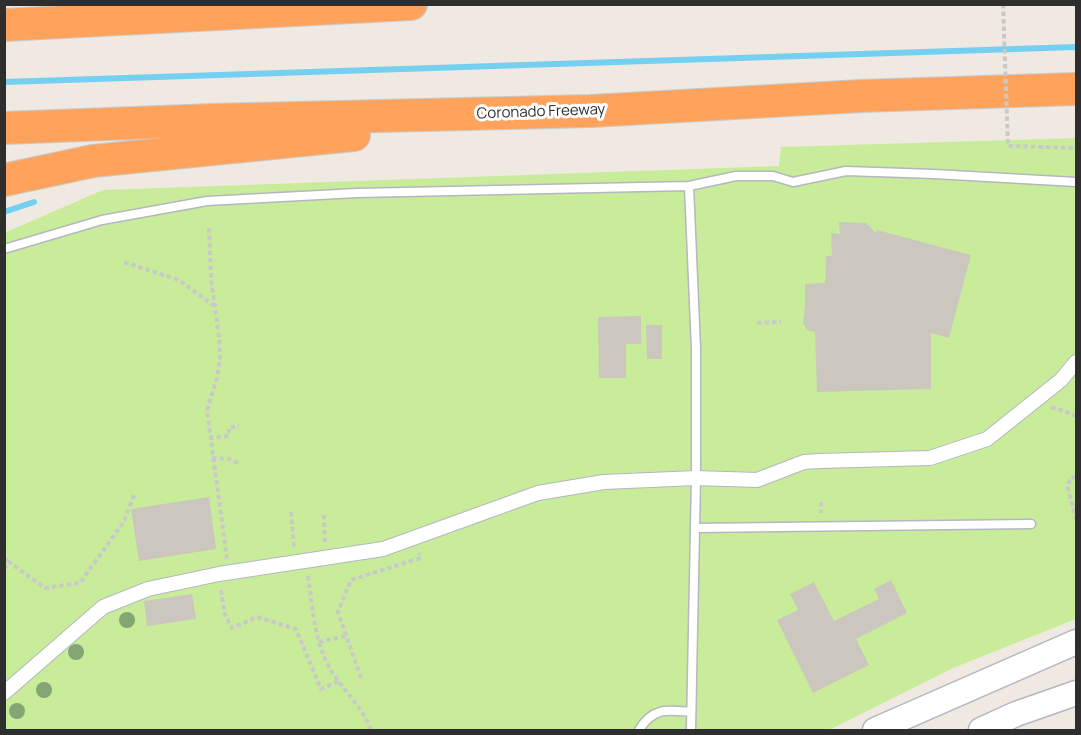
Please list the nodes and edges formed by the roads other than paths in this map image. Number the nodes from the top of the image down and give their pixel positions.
1 (411, 4) edge
2 (4, 25) edge
3 (1077, 89) edge
4 (591, 111) junction
5 (4, 128) edge
6 (4, 180) edge
7 (1077, 182) edge
8 (689, 186) junction
9 (4, 249) edge
10 (1077, 362) edge
11 (696, 478) junction
12 (1031, 524) dead end
13 (696, 528) junction
14 (1077, 642) edge
15 (4, 693) edge
16 (1077, 693) edge
17 (691, 712) junction
18 (639, 730) edge
19 (691, 730) edge
20 (875, 730) edge
21 (981, 730) edge

1 - 2 highway
3 - 4 highway, Coronado Freeway
4 - 5 highway, Coronado Freeway
4 - 6 highway
7 - 8 lane
8 - 9 lane
8 - 11 lane
10 - 11 street
11 - 13 lane
11 - 15 street
12 - 13 lane
13 - 17 lane
14 - 20 main road
16 - 21 main road
17 - 18 lane
17 - 19 lane

